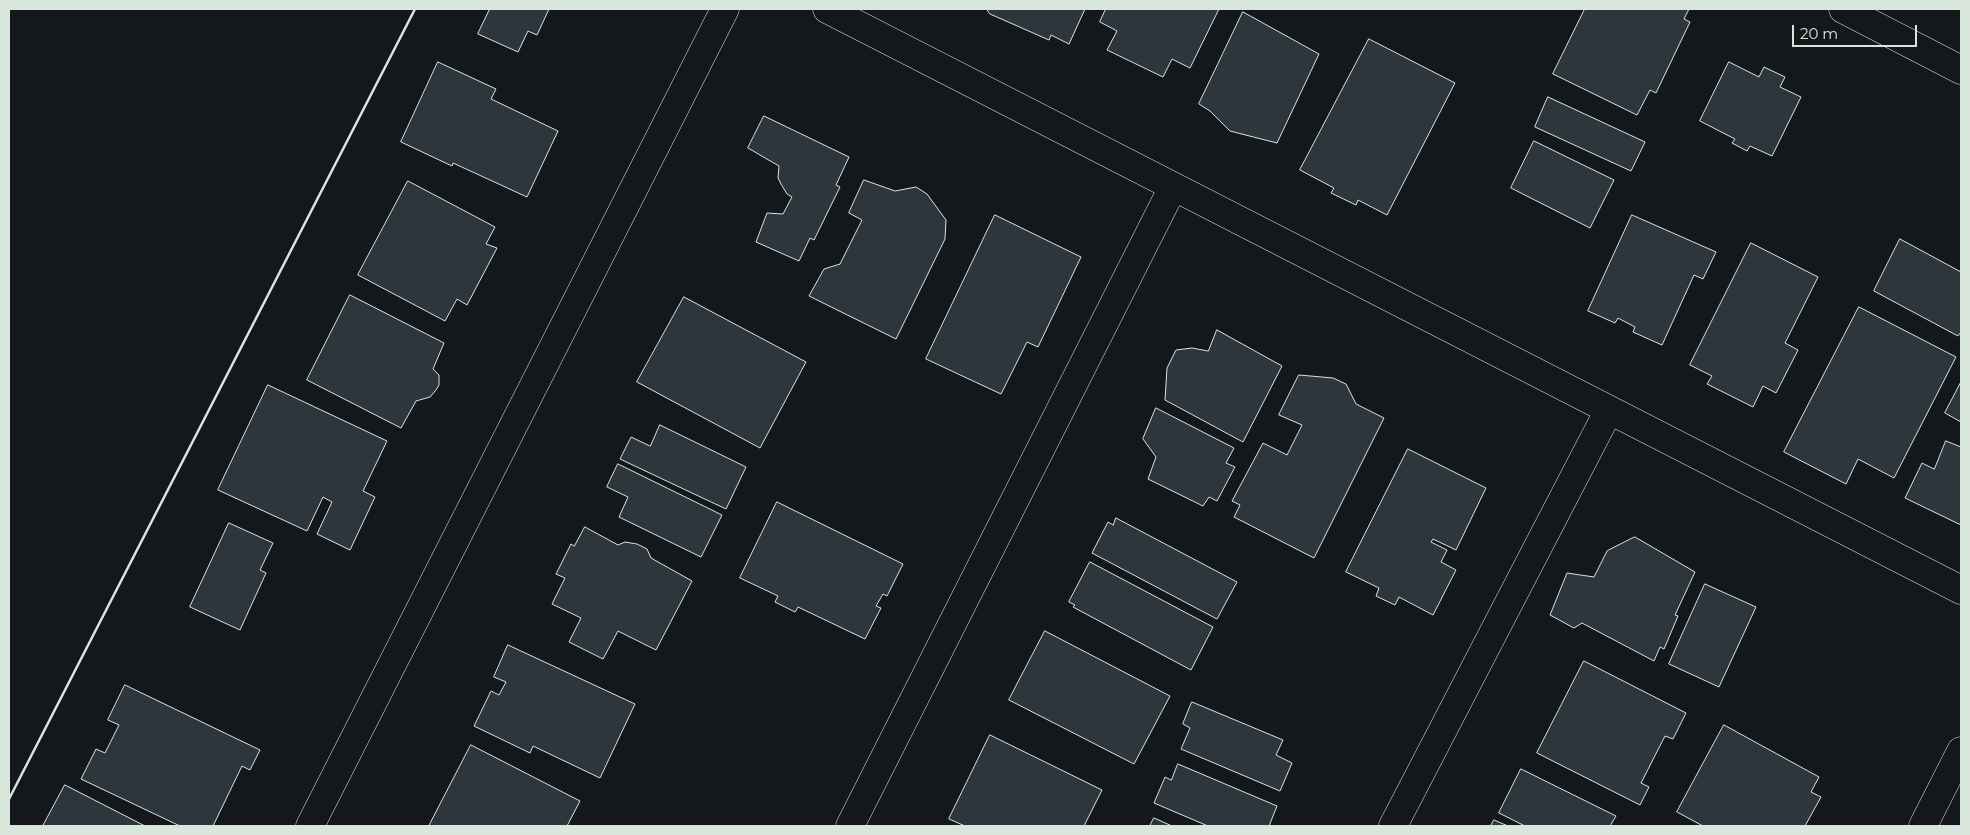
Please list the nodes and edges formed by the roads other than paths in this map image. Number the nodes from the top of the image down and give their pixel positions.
1 (725, 9) edge
2 (827, 9) edge
3 (1843, 9) edge
4 (1961, 70) edge
5 (1173, 188) junction
6 (1609, 410) junction
7 (1961, 590) edge
8 (1961, 751) edge
9 (310, 826) edge
10 (850, 826) edge
11 (1393, 826) edge
12 (1923, 826) edge

1 - 9 street
2 - 5 street
3 - 4 street
5 - 6 street
5 - 10 street
6 - 7 street
6 - 11 street
8 - 12 street

